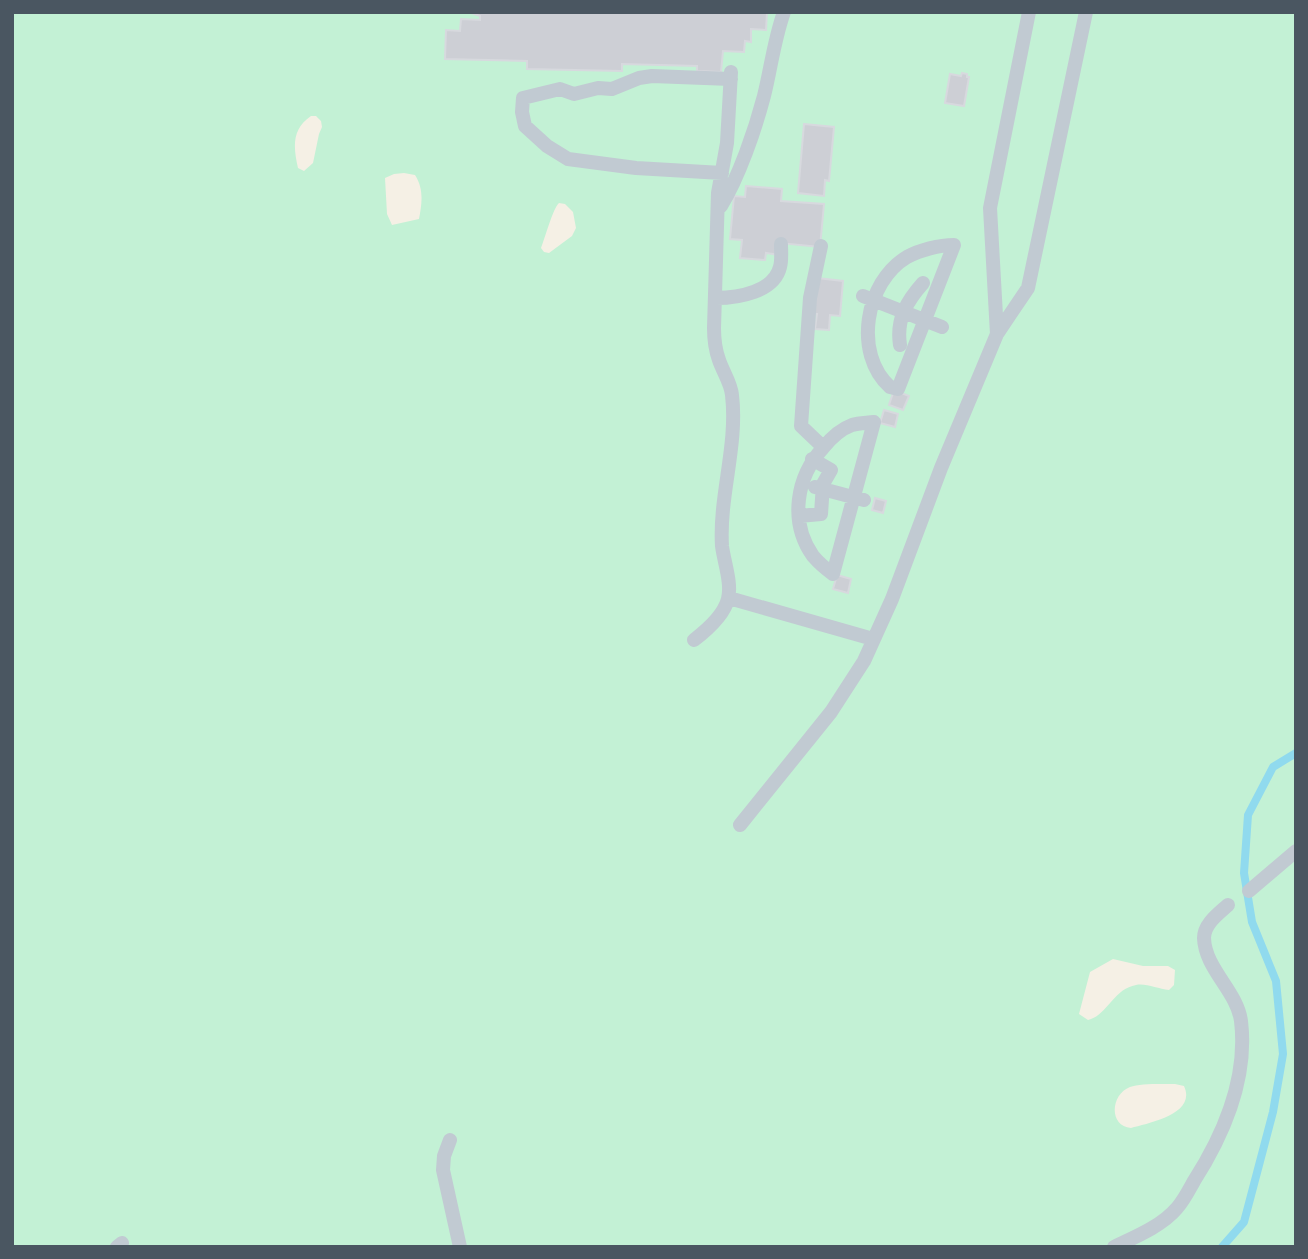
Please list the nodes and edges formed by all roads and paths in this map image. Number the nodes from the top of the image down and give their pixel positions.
1 (784, 12) edge
2 (1029, 12) edge
3 (1086, 12) edge
4 (722, 173) junction
5 (718, 210) junction
6 (781, 244) dead end
7 (821, 246) dead end
8 (923, 283) dead end
9 (716, 298) junction
10 (868, 298) junction
11 (903, 312) junction
12 (926, 321) junction
13 (943, 327) dead end
14 (997, 334) junction
15 (900, 345) dead end
16 (823, 447) junction
17 (809, 464) junction
18 (801, 483) junction
19 (823, 489) junction
20 (859, 498) junction
21 (799, 499) junction
22 (799, 516) junction
23 (729, 598) junction
24 (873, 639) junction
25 (694, 640) dead end
26 (740, 825) dead end
27 (1296, 851) edge
28 (1249, 891) dead end
29 (1228, 905) dead end
30 (450, 1140) dead end
31 (460, 1247) edge
32 (1114, 1247) edge

1 - 5 lane
2 - 14 lane
3 - 14 lane
4 - 4 lane
4 - 5 lane
5 - 9 lane
6 - 9 lane
7 - 16 lane
8 - 11 lane
9 - 23 lane
10 - 11 lane
10 - 12 lane
10 - 12 lane
11 - 12 lane
11 - 15 lane
12 - 13 lane
14 - 24 lane
16 - 17 lane
16 - 20 lane
17 - 18 lane
17 - 19 lane
18 - 19 lane
18 - 21 lane
19 - 20 lane
19 - 21 lane
19 - 22 lane
20 - 22 lane
21 - 22 lane
23 - 24 lane
23 - 25 lane
24 - 26 lane
27 - 28 lane
29 - 32 lane
30 - 31 lane

